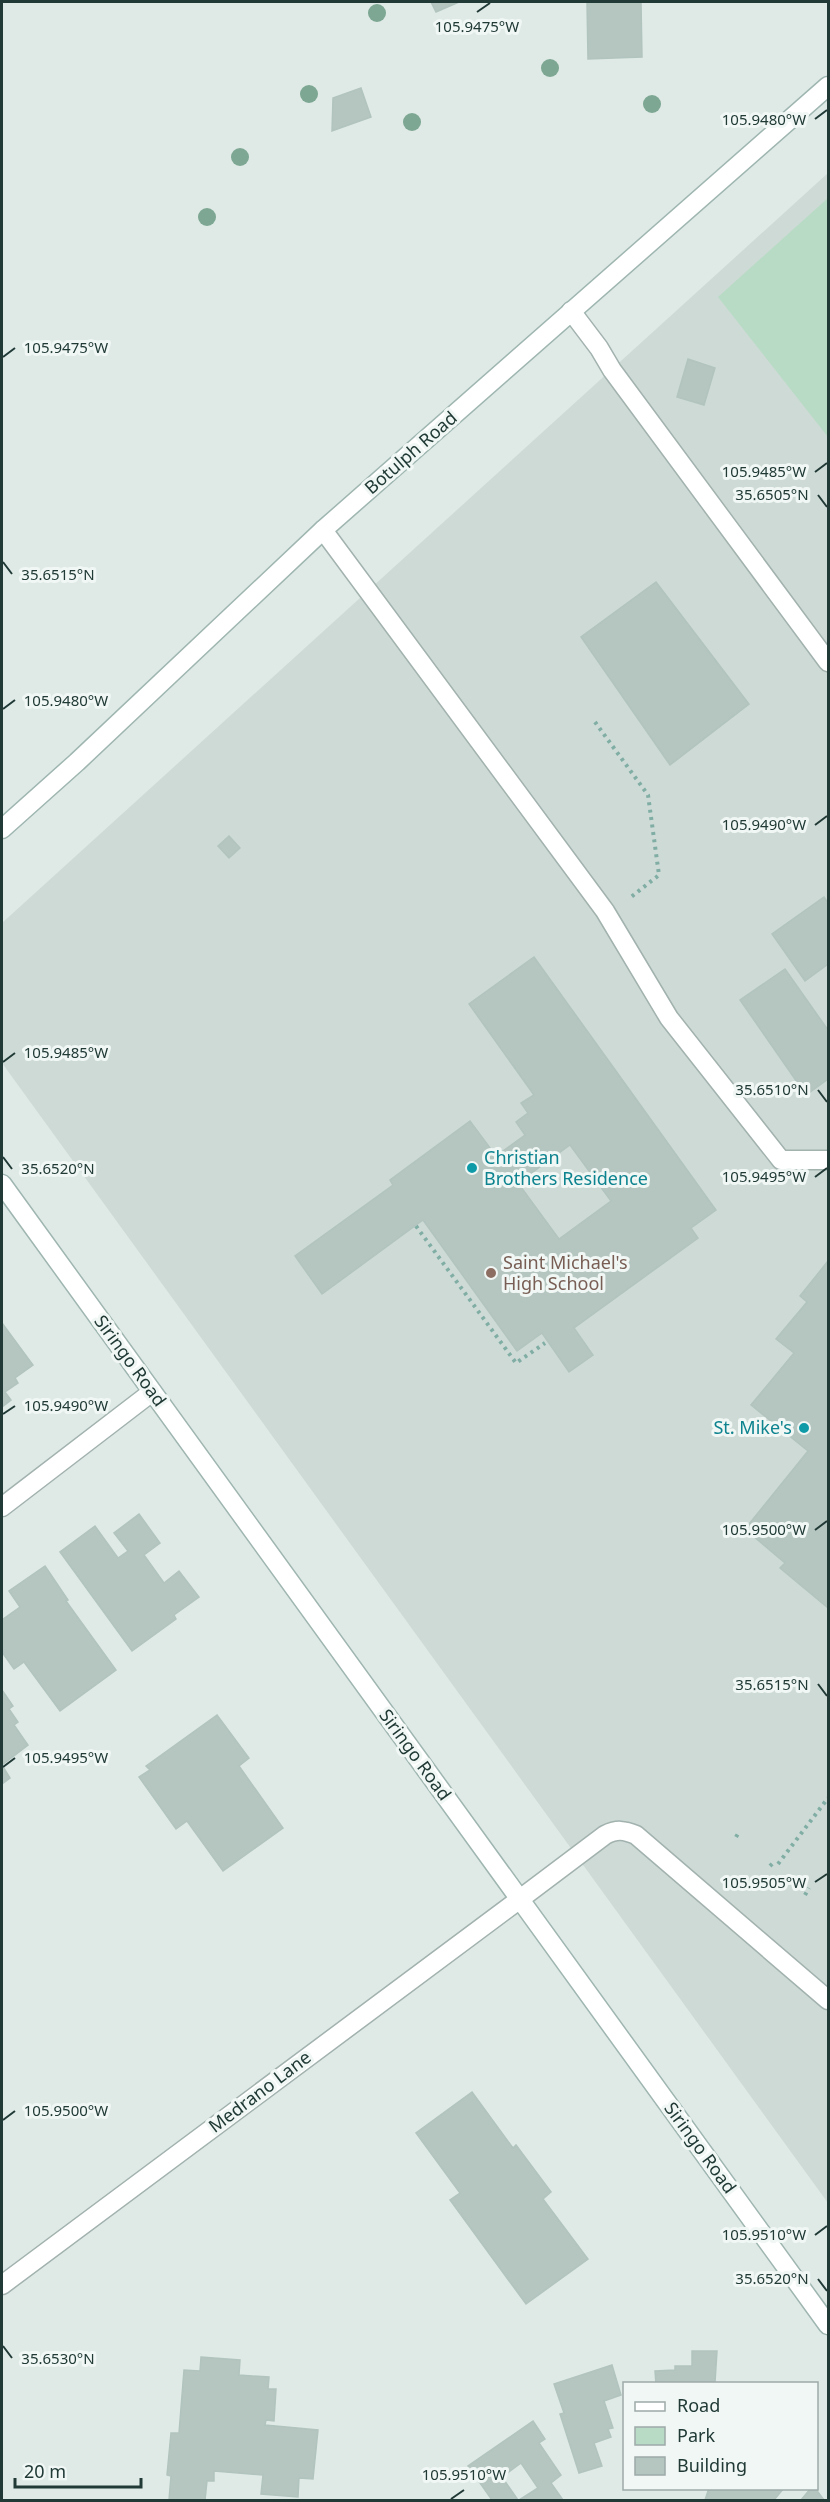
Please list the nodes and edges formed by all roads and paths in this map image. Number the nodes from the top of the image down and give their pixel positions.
1 (828, 86) edge
2 (571, 311) junction
3 (323, 530) junction
4 (828, 662) edge
5 (595, 722) dead end
6 (2, 829) edge
7 (629, 898) dead end
8 (828, 1160) edge
9 (2, 1184) edge
10 (416, 1226) dead end
11 (545, 1343) dead end
12 (152, 1392) junction
13 (2, 1507) edge
14 (828, 1798) edge
15 (739, 1832) dead end
16 (736, 1838) dead end
17 (770, 1866) dead end
18 (809, 1888) dead end
19 (805, 1895) dead end
20 (519, 1899) junction
21 (828, 2000) edge
22 (2, 2285) edge
23 (827, 2319) edge

1 - 2 street, Botulph Road
2 - 3 street, Botulph Road
2 - 4 street
3 - 6 street, Botulph Road
3 - 8 street
5 - 7 path
9 - 12 street, Siringo Road
10 - 11 path
12 - 13 street
12 - 20 street, Siringo Road
14 - 17 path
15 - 16 path
18 - 19 path
20 - 21 street, Medrano Lane
20 - 22 street, Medrano Lane
20 - 23 street, Siringo Road

